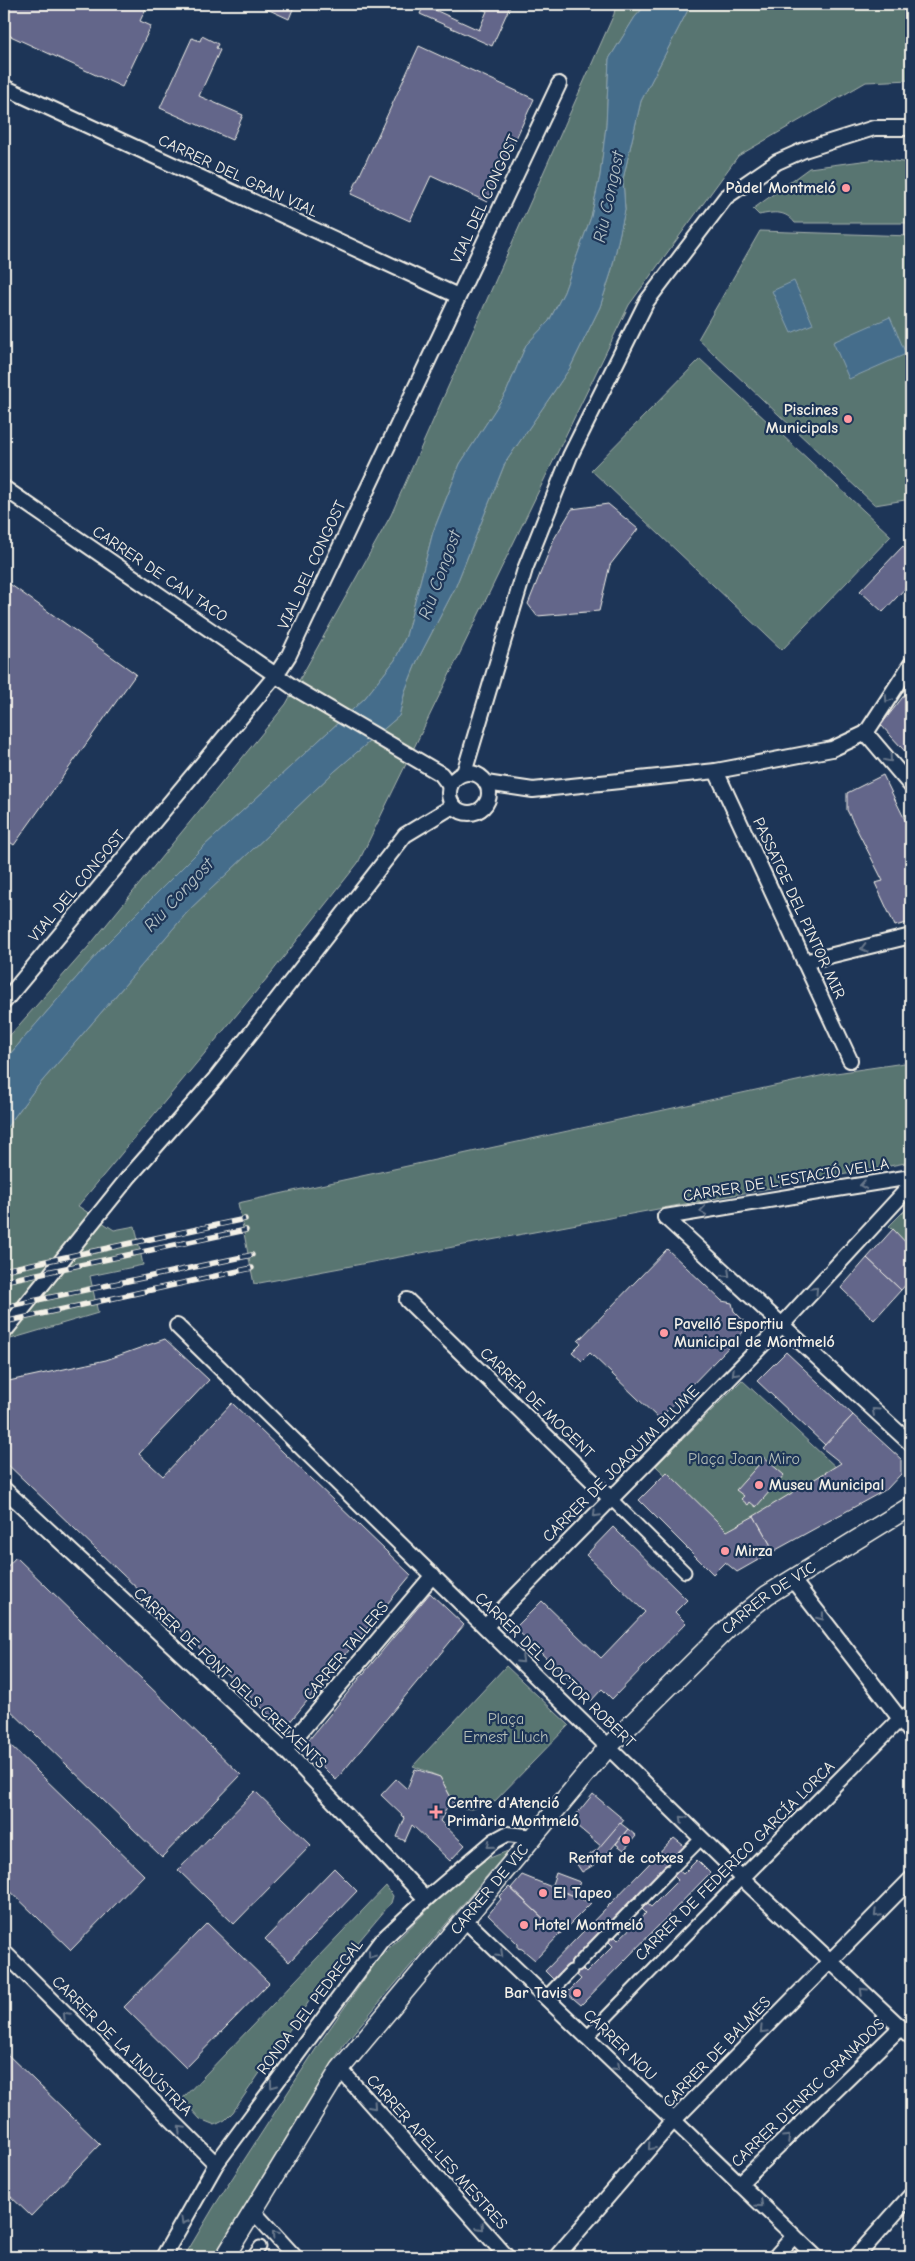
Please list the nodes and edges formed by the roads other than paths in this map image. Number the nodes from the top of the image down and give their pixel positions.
1 (559, 84) dead end
2 (4, 87) edge
3 (911, 128) edge
4 (458, 296) junction
5 (4, 488) edge
6 (911, 664) edge
7 (276, 675) junction
8 (866, 733) junction
9 (716, 771) junction
10 (464, 773) junction
11 (486, 783) junction
12 (911, 784) edge
13 (450, 786) junction
14 (453, 806) junction
15 (911, 936) edge
16 (804, 962) junction
17 (4, 1002) edge
18 (850, 1060) dead end
19 (911, 1177) edge
20 (911, 1185) edge
21 (407, 1300) dead end
22 (177, 1326) dead end
23 (782, 1326) junction
24 (4, 1332) edge
25 (911, 1444) edge
26 (4, 1489) edge
27 (611, 1500) junction
28 (911, 1506) edge
29 (684, 1572) dead end
30 (433, 1575) junction
31 (792, 1579) junction
32 (486, 1626) junction
33 (906, 1716) edge
34 (911, 1734) edge
35 (609, 1746) junction
36 (285, 1750) junction
37 (535, 1837) junction
38 (702, 1838) junction
39 (742, 1878) junction
40 (911, 1879) edge
41 (426, 1899) junction
42 (465, 1920) junction
43 (4, 1952) edge
44 (831, 1960) junction
45 (545, 1998) junction
46 (906, 2032) edge
47 (586, 2038) junction
48 (340, 2069) junction
49 (673, 2121) junction
50 (216, 2164) junction
51 (739, 2184) junction
52 (911, 2195) edge
53 (253, 2211) junction
54 (794, 2236) junction
55 (260, 2246) dead end
56 (163, 2257) edge
57 (225, 2257) edge
58 (253, 2257) edge
59 (295, 2257) edge
60 (507, 2257) edge
61 (556, 2257) edge
62 (775, 2257) edge
63 (816, 2257) edge
64 (856, 2257) edge

1 - 4 street, VIAL DEL CONGOST
2 - 4 street, CARRER DEL GRAN VIAL
3 - 10 street
4 - 7 street, VIAL DEL CONGOST
5 - 7 street, CARRER DE CAN TACO
6 -> 8 street
7 - 13 street, CARRER DE CAN TACO
7 - 17 street, VIAL DEL CONGOST
8 - 9 street
8 -> 12 street
9 - 11 street
9 - 16 street, PASSATGE DEL PINTOR MIR
10 - 11 street
10 - 13 street
11 - 14 street
13 - 14 street
14 - 24 street
15 -> 16 street
16 - 18 street, PASSATGE DEL PINTOR MIR
19 -> 23 street, CARRER DE L'ESTACIÓ VELLA
23 -> 20 street, CARRER DE JOAQUIM BLUME
21 - 27 street, CARRER DE MOGENT
22 - 30 street, CARRER DEL DOCTOR ROBERT
25 -> 23 street
23 -> 27 street, CARRER DE JOAQUIM BLUME
26 - 36 street, CARRER DE FONT DELS CREIXENTS
27 - 29 street, CARRER DE MOGENT
27 -> 32 street, CARRER DE JOAQUIM BLUME
28 - 31 street, CARRER DE VIC
30 - 32 street, CARRER DEL DOCTOR ROBERT
30 - 36 street, CARRER TALLERS
31 -> 33 street
31 - 35 street, CARRER DE VIC
32 -> 35 street, CARRER DEL DOCTOR ROBERT
33 - 34 street
33 - 39 street, CARRER DE FEDERICO GARCÍA LORCA
35 - 37 street, CARRER DE VIC
38 -> 35 street, CARRER DEL DOCTOR ROBERT
36 - 41 street, CARRER DE FONT DELS CREIXENTS
37 -> 41 street, RONDA DEL PEDREGAL
37 - 42 street, CARRER DE VIC
38 - 39 street, CARRER DEL DOCTOR ROBERT
38 - 45 street
39 - 44 street, CARRER DEL DOCTOR ROBERT
39 - 47 street, CARRER DE FEDERICO GARCÍA LORCA
40 -> 44 street, CARRER DE BALMES
41 -> 50 street, RONDA DEL PEDREGAL
42 -> 45 street, CARRER NOU
42 - 48 street, CARRER DE VIC
50 -> 43 street, CARRER DE LA INDÚSTRIA
46 -> 44 street, CARRER DEL DOCTOR ROBERT
44 -> 49 street, CARRER DE BALMES
45 - 47 street, CARRER NOU
51 -> 46 street, CARRER D'ENRIC GRANADOS
47 -> 49 street, CARRER NOU
48 - 53 street, CARRER DE VIC
48 -> 60 street, CARRER APEL·LES MESTRES
49 - 51 street, CARRER NOU
49 -> 61 street, CARRER DE BALMES
50 -> 56 street, RONDA DEL PEDREGAL
51 -> 54 street, CARRER NOU
52 - 64 street
53 - 57 street, CARRER DE VIC
59 -> 53 street
54 - 62 street
54 - 63 street, CARRER NOU
55 - 58 street

